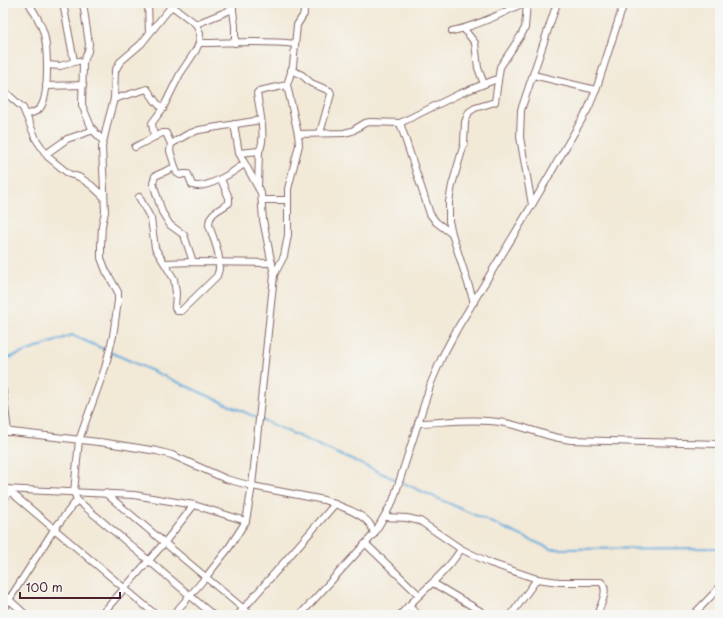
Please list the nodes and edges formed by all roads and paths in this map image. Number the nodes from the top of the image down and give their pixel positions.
1 (29, 3) edge
2 (63, 3) edge
3 (83, 3) edge
4 (148, 3) edge
5 (302, 3) edge
6 (522, 3) edge
7 (526, 3) edge
8 (557, 3) edge
9 (624, 3) edge
10 (173, 4) edge
11 (232, 6) edge
12 (196, 24) junction
13 (464, 29) junction
14 (452, 31) dead end
15 (149, 34) junction
16 (199, 42) junction
17 (235, 43) junction
18 (295, 44) junction
19 (74, 61) junction
20 (83, 63) junction
21 (47, 65) junction
22 (291, 70) junction
23 (533, 75) junction
24 (497, 79) junction
25 (83, 84) junction
26 (484, 84) junction
27 (287, 85) junction
28 (46, 86) junction
29 (3, 90) edge
30 (596, 90) junction
31 (114, 99) junction
32 (163, 109) junction
33 (26, 115) junction
34 (261, 120) junction
35 (400, 123) junction
36 (234, 124) junction
37 (94, 130) junction
38 (320, 133) junction
39 (298, 134) junction
40 (154, 137) junction
41 (103, 141) junction
42 (171, 144) junction
43 (134, 148) dead end
44 (259, 150) junction
45 (238, 153) junction
46 (46, 154) junction
47 (244, 164) junction
48 (175, 167) junction
49 (221, 179) junction
50 (258, 187) junction
51 (104, 197) junction
52 (139, 197) dead end
53 (262, 200) junction
54 (288, 200) junction
55 (532, 205) junction
56 (452, 234) junction
57 (193, 262) junction
58 (221, 262) junction
59 (165, 263) junction
60 (272, 263) junction
61 (274, 275) junction
62 (474, 302) junction
63 (3, 391) edge
64 (418, 423) junction
65 (5, 431) edge
66 (79, 440) junction
67 (720, 444) edge
68 (252, 486) junction
69 (7, 490) edge
70 (74, 492) junction
71 (105, 493) junction
72 (3, 500) edge
73 (77, 500) junction
74 (335, 504) junction
75 (194, 505) junction
76 (384, 517) junction
77 (246, 521) junction
78 (55, 528) junction
79 (374, 534) junction
80 (165, 542) junction
81 (366, 544) junction
82 (461, 550) junction
83 (147, 560) junction
84 (206, 577) junction
85 (537, 578) junction
86 (433, 583) junction
87 (719, 587) edge
88 (124, 588) junction
89 (3, 594) edge
90 (419, 595) junction
91 (189, 596) junction
92 (10, 600) junction
93 (408, 606) junction
94 (3, 609) edge
95 (243, 609) junction
96 (105, 610) junction
97 (303, 614) edge
98 (26, 615) edge
99 (101, 615) edge
100 (112, 615) edge
101 (156, 615) edge
102 (173, 615) edge
103 (213, 615) edge
104 (238, 615) edge
105 (251, 615) edge
106 (400, 615) edge
107 (419, 615) edge
108 (487, 615) edge
109 (511, 615) edge
110 (597, 615) edge
111 (693, 615) edge

1 - 21 street
2 - 19 street
3 - 20 street
4 - 15 street
5 - 18 street
6 - 13 street
7 - 24 street
8 - 23 street
9 - 30 street
10 - 12 street
10 - 15 street
11 - 12 street
11 - 17 street
12 - 16 street
13 - 14 street
13 - 26 street
15 - 31 street
16 - 17 street
16 - 32 street
17 - 18 street
18 - 22 street
19 - 20 street
19 - 21 street
20 - 25 street
21 - 28 street
22 - 27 street
22 - 38 street
23 - 30 street
23 - 55 street
24 - 26 street
24 - 56 street
25 - 28 street
25 - 37 street
26 - 35 street
27 - 34 street
27 - 39 street
28 - 33 street
29 - 33 street
30 - 55 street
31 - 32 street
31 - 41 street
32 - 40 street
33 - 46 street
34 - 36 street
34 - 44 street
35 - 38 street
35 - 56 street
36 - 42 street
36 - 45 street
37 - 41 street
37 - 46 street
38 - 39 street
39 - 54 street
40 - 42 street
40 - 43 street
41 - 51 street
42 - 48 street
44 - 45 street
44 - 50 street
45 - 47 street
46 - 51 street
47 - 49 street
47 - 50 street
48 - 49 street
48 - 57 street
49 - 58 street
50 - 53 street
51 - 66 street
52 - 59 street
53 - 54 street
53 - 60 street
54 - 61 street
55 - 62 street
56 - 62 street
57 - 58 street
57 - 59 street
58 - 59 street
58 - 60 street
60 - 61 street
61 - 68 street
62 - 64 street
63 - 65 street
64 - 67 street
64 - 76 street
65 - 66 street
66 - 68 street
66 - 70 street
68 - 74 street
68 - 77 street
69 - 70 street
69 - 72 street
69 - 78 street
70 - 71 street
70 - 73 street
71 - 75 street
71 - 80 street
73 - 78 street
73 - 83 street
74 - 79 street
74 - 95 street
75 - 77 street
75 - 80 street
76 - 79 street
76 - 82 street
77 - 84 street
78 - 88 street
78 - 92 street
79 - 81 street
80 - 83 street
80 - 84 street
81 - 90 street
81 - 97 street
82 - 85 street
82 - 86 street
83 - 88 street
83 - 91 street
84 - 91 street
84 - 95 street
85 - 109 street
85 - 110 street
86 - 90 street
86 - 108 street
87 - 111 street
88 - 96 street
88 - 101 street
89 - 92 street
90 - 93 street
91 - 102 street
91 - 103 street
92 - 94 street
92 - 98 street
93 - 106 street
93 - 107 street
95 - 104 street
95 - 105 street
96 - 99 street
96 - 100 street

